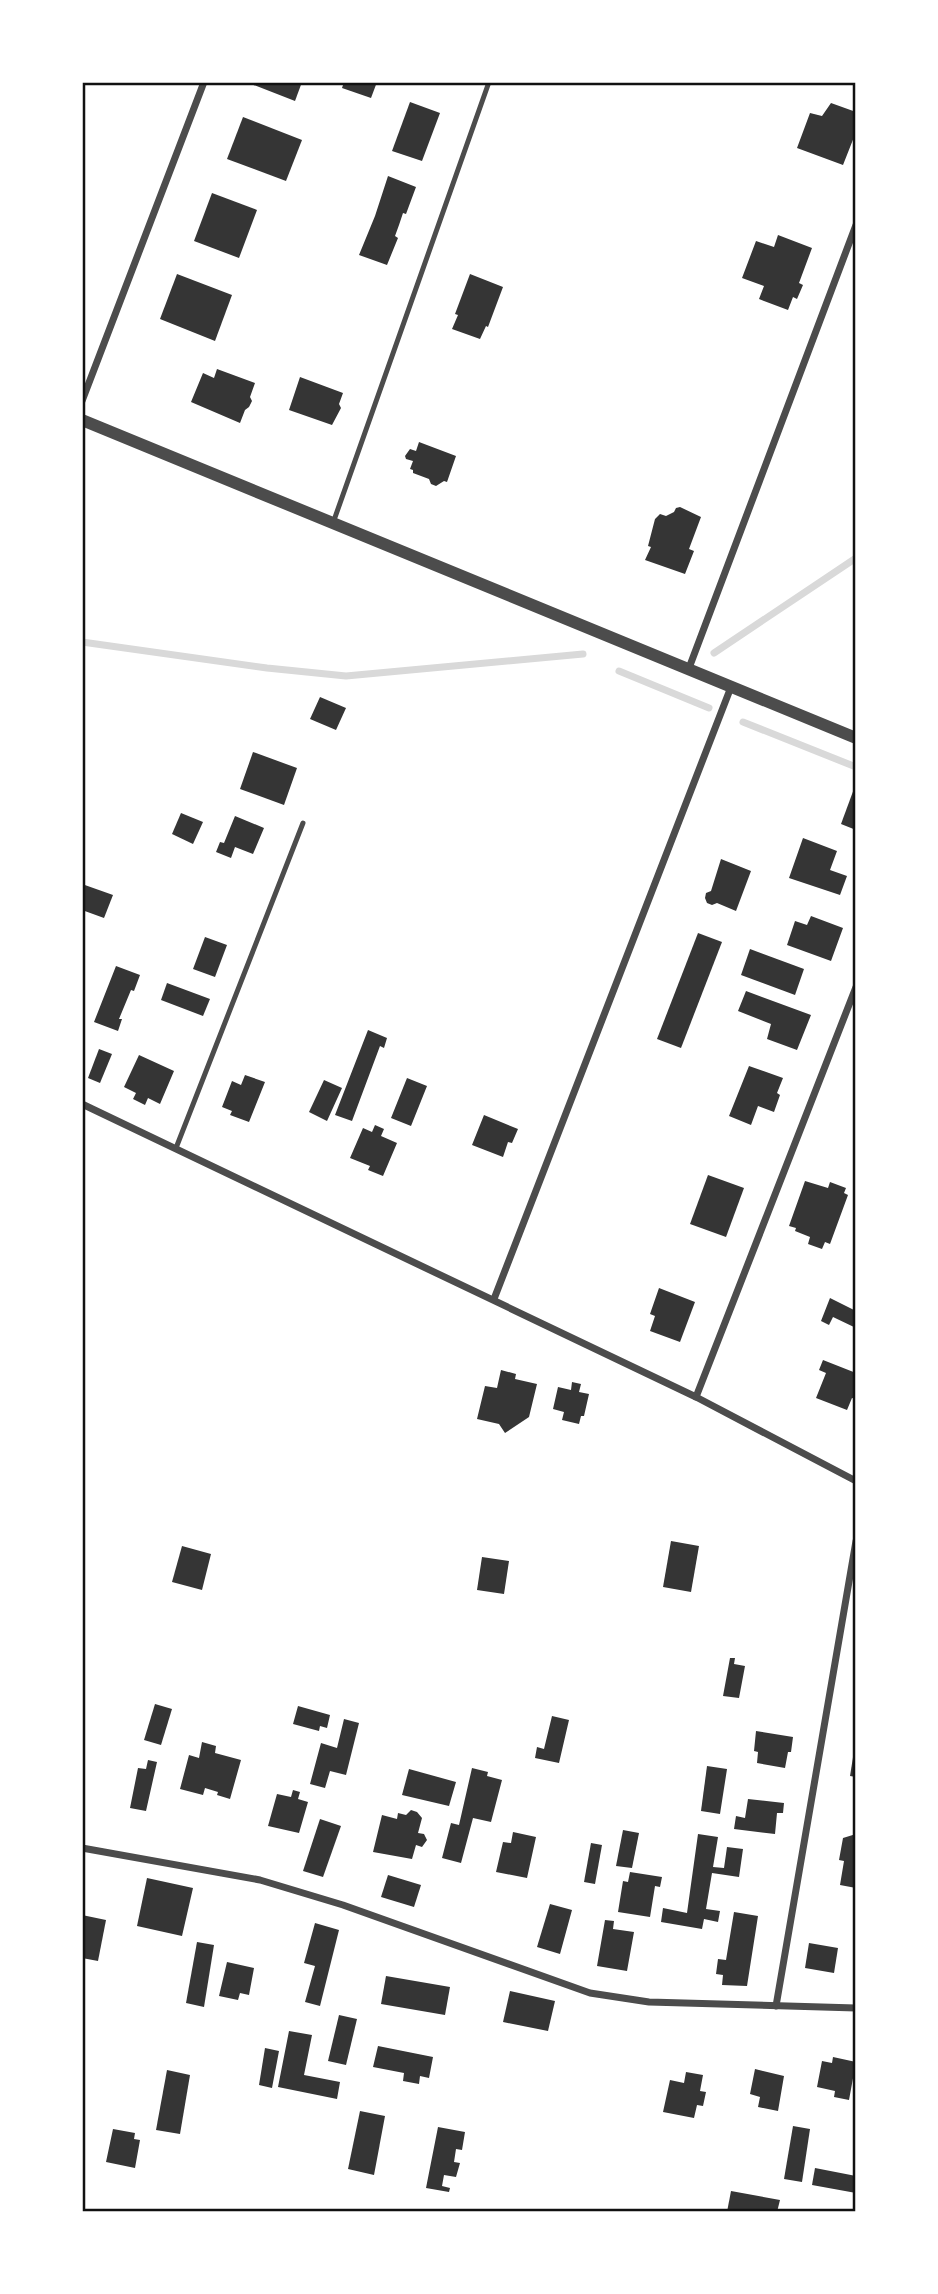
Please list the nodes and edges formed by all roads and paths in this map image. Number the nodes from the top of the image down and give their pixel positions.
1 (204, 82) edge
2 (489, 82) edge
3 (856, 225) edge
4 (82, 401) edge
5 (82, 420) edge
6 (333, 523) junction
7 (688, 668) junction
8 (731, 687) junction
9 (856, 738) edge
10 (303, 823) dead end
11 (856, 987) edge
12 (82, 1104) edge
13 (176, 1148) junction
14 (494, 1299) junction
15 (696, 1396) junction
16 (856, 1481) edge
17 (856, 1541) edge
18 (82, 1848) edge
19 (776, 2006) junction
20 (856, 2008) edge

1 - 4 street
2 - 6 lane
3 - 7 street
5 - 6 street
6 - 7 street
7 - 8 street
8 - 9 street
8 - 14 street
10 - 13 lane
11 - 15 street
12 - 13 street
13 - 14 street
14 - 15 street
15 - 16 street
17 - 19 street
18 - 19 street
19 - 20 street

